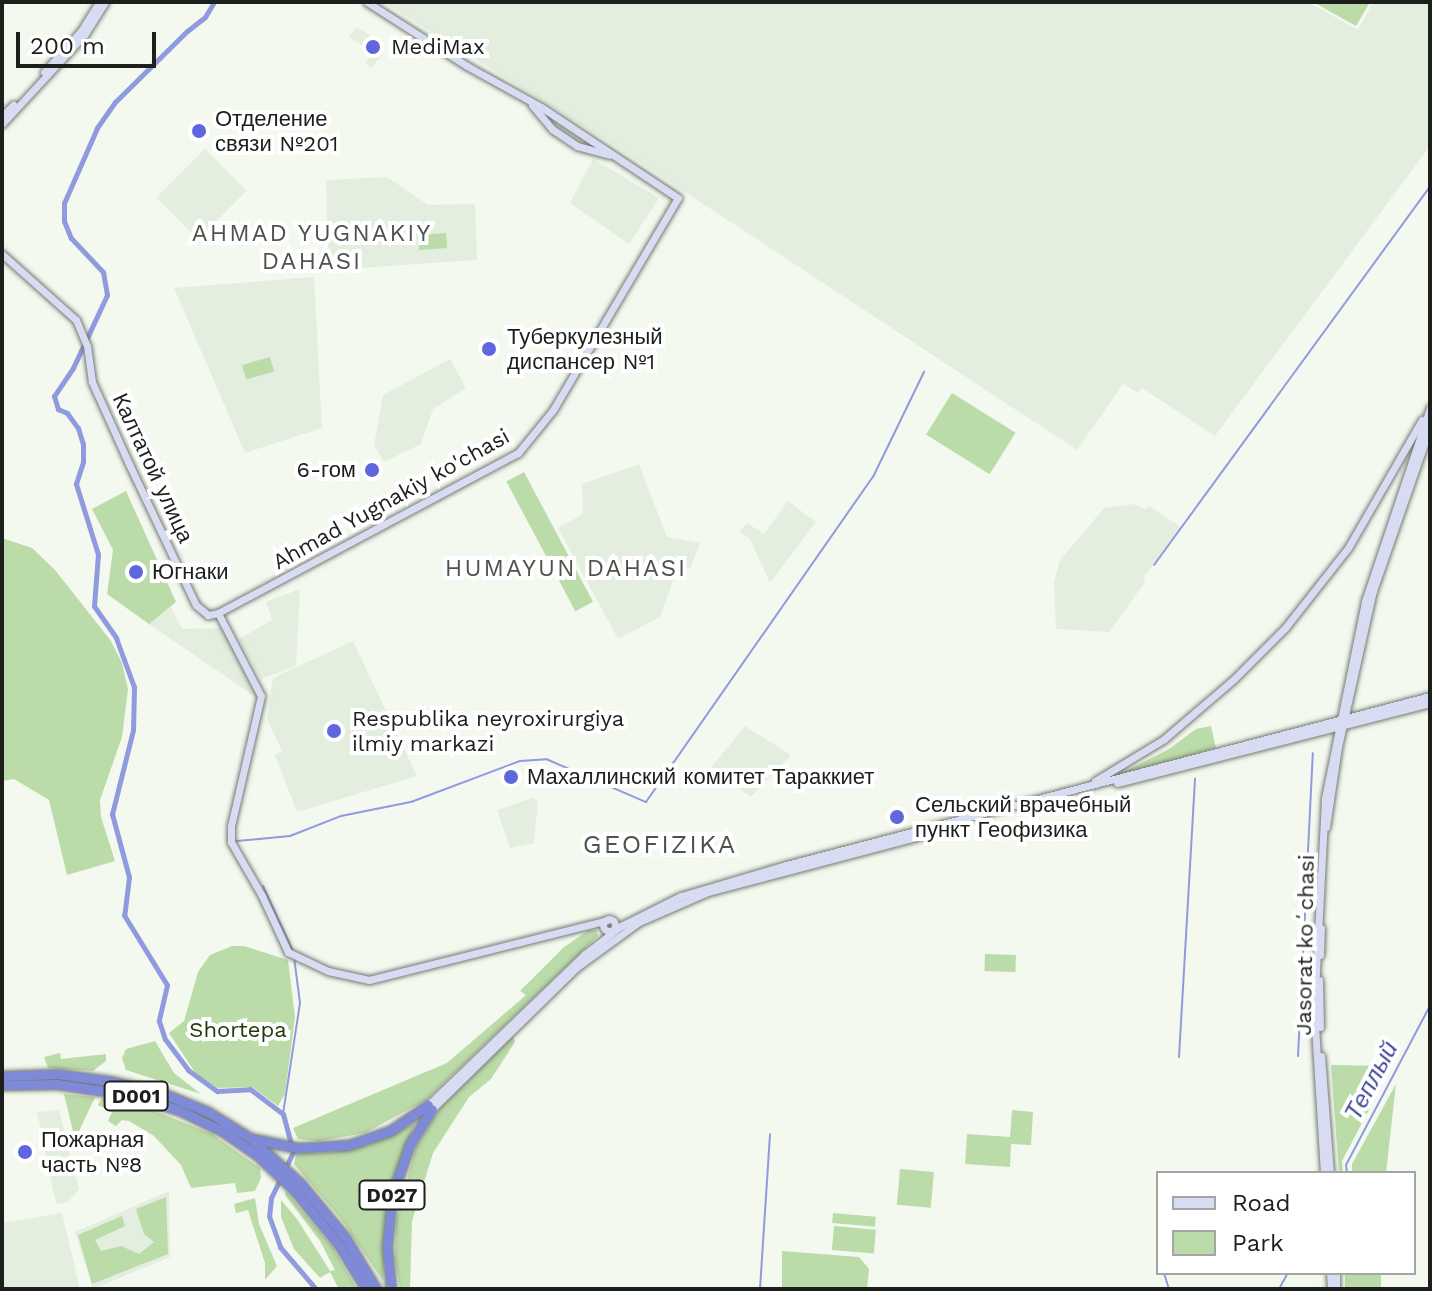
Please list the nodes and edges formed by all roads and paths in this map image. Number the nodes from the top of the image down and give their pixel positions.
1 (102, 2) edge
2 (367, 2) edge
3 (531, 103) junction
4 (2, 116) edge
5 (2, 124) edge
6 (615, 156) junction
7 (2, 254) edge
8 (1430, 407) edge
9 (1430, 427) edge
10 (202, 613) joint
11 (218, 613) junction
12 (1430, 696) edge
13 (1430, 703) edge
14 (1340, 723) junction
15 (1070, 790) junction
16 (612, 930) junction
17 (2, 1076) edge
18 (2, 1085) edge
19 (430, 1107) junction
20 (250, 1138) junction
21 (1327, 1171) edge
22 (284, 1173) junction
23 (366, 1289) edge
24 (376, 1289) edge
25 (391, 1289) edge

1 - 4 street
1 - 5 street
2 - 3 street, Ahmad Yugnakiy ko'chasi
3 - 6 street, Ahmad Yugnakiy ko'chasi
3 - 6 street, Ahmad Yugnakiy ko'chasi
6 - 11 street, Ahmad Yugnakiy ko'chasi
7 - 10 street, Калтатой улица
8 - 14 street
8 - 15 street
9 - 14 street
10 - 11 street, Ahmad Yugnakiy ko'chasi
11 - 16 street
12 - 14 street, D027
13 - 14 street, D027
14 - 15 street, D027
14 - 16 street, D027
14 - 21 street, Jasorat koʻchasi
15 - 16 street, D027
16 - 19 street, D027
17 - 20 highway, D001
18 - 22 highway, D001
19 - 20 highway, D027
19 - 25 highway, D027
20 - 22 highway, D001
22 - 23 highway, D001
22 - 24 highway, D001

